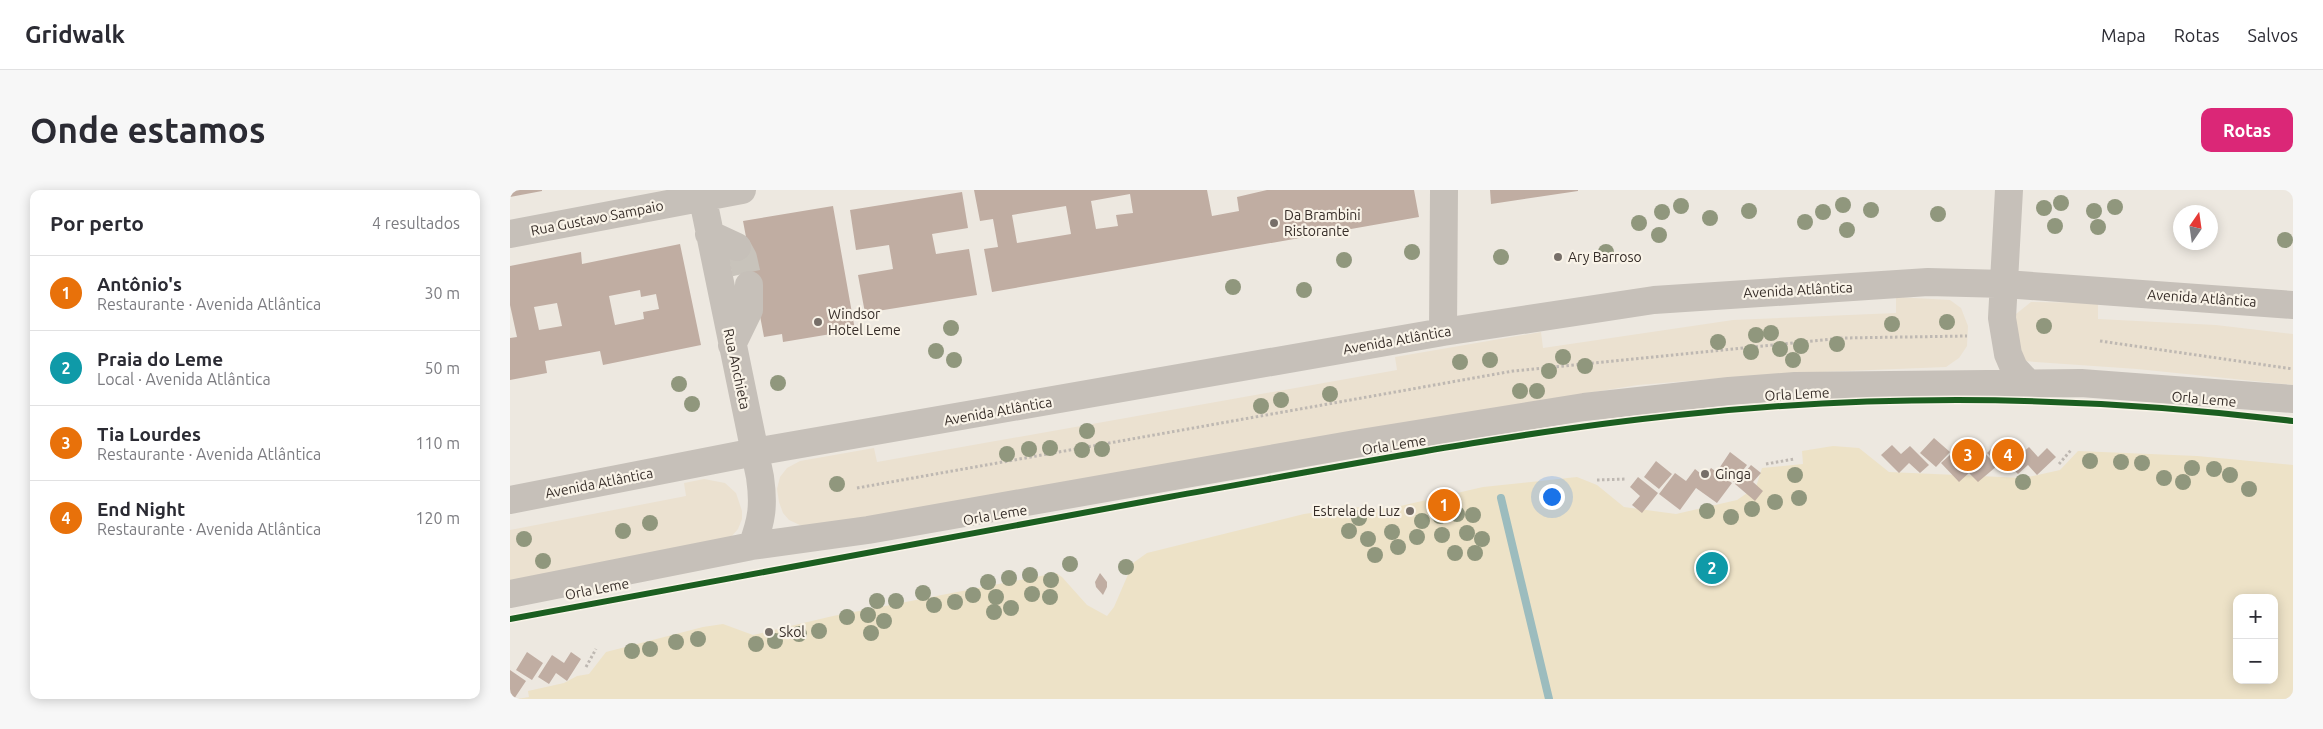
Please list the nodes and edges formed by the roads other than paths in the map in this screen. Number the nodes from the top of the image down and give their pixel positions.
1 (742, 190) edge
2 (1444, 190) edge
3 (2009, 190) edge
4 (701, 194) edge
5 (510, 234) edge
6 (709, 234) junction
7 (737, 247) tunnel mouth
8 (2005, 284) junction
9 (749, 285) tunnel mouth
10 (2293, 305) edge
11 (1443, 332) junction
12 (732, 345) junction
13 (2028, 384) junction
14 (2293, 399) edge
15 (755, 452) junction
16 (510, 500) edge
17 (752, 546) junction
18 (510, 594) edge

1 - 4 street, Rua Gustavo Sampaio
2 - 11 street
3 - 8 street
4 - 5 street, Rua Gustavo Sampaio
4 - 6 street, Rua Anchieta
6 - 7 street
6 - 12 street, Rua Anchieta
8 - 10 street, Avenida Atlântica
8 - 11 street, Avenida Atlântica
8 - 13 street
9 - 12 street
11 - 15 street, Avenida Atlântica
12 - 15 street, Rua Anchieta
13 - 14 street
13 - 17 street
15 - 16 street, Avenida Atlântica
15 - 17 street, Rua Anchieta
17 - 18 street

